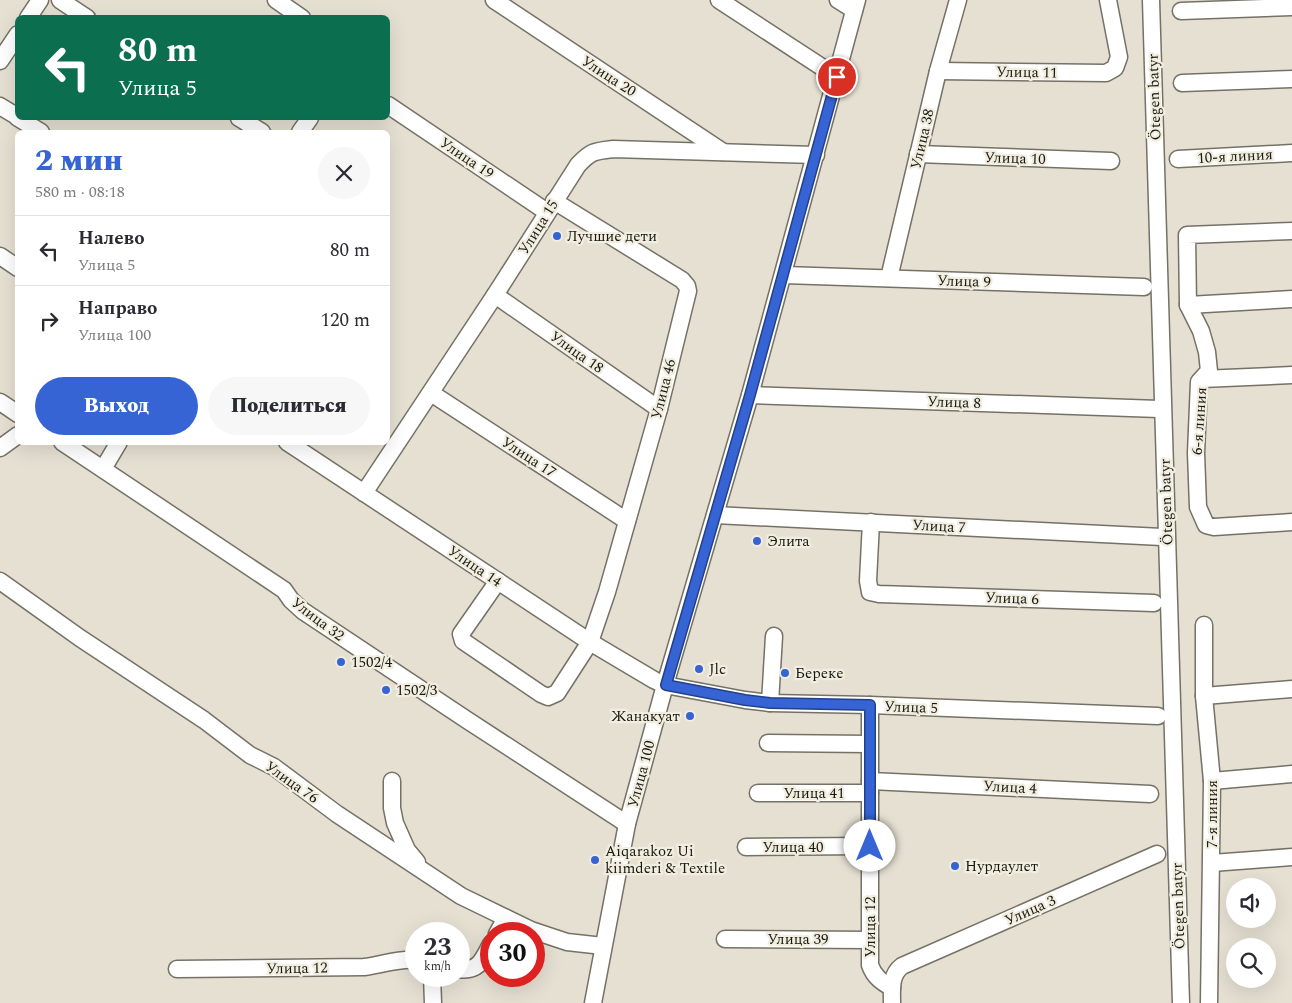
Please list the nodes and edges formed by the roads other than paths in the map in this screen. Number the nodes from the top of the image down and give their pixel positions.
1 (40, 0) edge
2 (60, 0) edge
3 (276, 0) edge
4 (494, 0) edge
5 (719, 0) edge
6 (838, 0) edge
7 (958, 0) edge
8 (1108, 0) edge
9 (1151, 0) edge
10 (856, 5) edge
11 (1292, 7) edge
12 (1181, 11) dead end
13 (30, 15) edge
14 (82, 15) edge
15 (298, 15) edge
16 (15, 38) edge
17 (0, 61) edge
18 (938, 71) junction
19 (837, 77) junction
20 (1292, 79) edge
21 (1182, 83) dead end
22 (0, 106) edge
23 (390, 106) edge
24 (15, 115) edge
25 (23, 120) edge
26 (242, 120) edge
27 (38, 130) edge
28 (259, 130) edge
29 (724, 152) junction
30 (1292, 153) edge
31 (918, 154) junction
32 (816, 155) junction
33 (1178, 159) dead end
34 (1111, 161) dead end
35 (551, 206) junction
36 (1292, 231) edge
37 (0, 256) edge
38 (15, 266) edge
39 (784, 275) junction
40 (889, 278) junction
41 (1144, 287) dead end
42 (495, 295) junction
43 (1292, 299) edge
44 (1188, 305) junction
45 (1292, 375) edge
46 (1202, 379) junction
47 (431, 393) junction
48 (750, 395) junction
49 (0, 402) edge
50 (659, 409) junction
51 (1159, 409) dead end
52 (15, 412) edge
53 (15, 437) edge
54 (67, 445) edge
55 (117, 445) edge
56 (292, 445) edge
57 (0, 448) edge
58 (103, 469) junction
59 (364, 493) junction
60 (715, 515) junction
61 (627, 521) junction
62 (871, 522) junction
63 (1292, 522) edge
64 (1162, 537) dead end
65 (0, 581) edge
66 (498, 581) junction
67 (1154, 603) dead end
68 (1204, 625) dead end
69 (774, 636) dead end
70 (590, 642) junction
71 (666, 685) junction
72 (1292, 689) edge
73 (1204, 696) junction
74 (770, 703) junction
75 (870, 705) junction
76 (1158, 716) dead end
77 (768, 743) dead end
78 (870, 744) junction
79 (1292, 774) edge
80 (392, 781) dead end
81 (1212, 781) junction
82 (870, 787) junction
83 (758, 793) dead end
84 (1150, 794) dead end
85 (628, 824) junction
86 (870, 846) junction
87 (746, 847) dead end
88 (1157, 854) dead end
89 (1292, 857) edge
90 (1212, 863) junction
91 (426, 872) junction
92 (506, 918) junction
93 (504, 922) edge
94 (725, 939) dead end
95 (870, 940) junction
96 (603, 946) junction
97 (405, 959) edge
98 (177, 969) dead end
99 (432, 987) edge
100 (892, 995) edge
101 (433, 1003) edge
102 (592, 1003) edge
103 (1181, 1003) edge
104 (1209, 1003) edge

1 - 13 street
2 - 14 street
3 - 15 street
4 - 29 street, Улица 20
5 - 19 street
6 - 10 street
7 - 18 street, Улица 38
8 - 18 street, Улица 11
9 - 103 street, Ötegen batyr
10 - 19 street, Улица 100
11 - 12 street
16 - 17 street
18 - 31 street, Улица 38
19 - 32 street, Улица 100
20 - 21 street
22 - 24 street
23 - 35 street, Улица 19
25 - 27 street
26 - 28 street
29 - 32 street, Улица 15
29 - 35 street, Улица 15
30 - 33 street, 10-я линия
31 - 34 street, Улица 10
31 - 40 street, Улица 38
32 - 39 street, Улица 100
35 - 42 street, Улица 15
35 - 50 street, Улица 46
36 - 44 street, 6-я линия
37 - 38 street
39 - 40 street, Улица 9
39 - 48 street, Улица 100
40 - 41 street, Улица 9
42 - 47 street, Улица 15
42 - 50 street, Улица 18
43 - 44 street
44 - 46 street, 6-я линия
45 - 46 street
46 - 63 street, 6-я линия
47 - 59 street, Улица 15
47 - 61 street, Улица 17
48 - 51 street, Улица 8
48 - 60 street, Улица 100
49 - 52 street
50 - 61 street, Улица 46
53 - 57 street
54 - 58 street, Улица 32
55 - 58 street
56 - 59 street, Улица 14
58 - 85 street, Улица 32
59 - 66 street, Улица 14
60 - 62 street, Улица 7
60 - 71 street, Улица 100
61 - 70 street, Улица 46
62 - 64 street, Улица 7
62 - 67 street, Улица 6
65 - 91 street, Улица 76
66 - 70 street, Улица 14
66 - 70 street, Улица 46
68 - 73 street, 7-я линия
69 - 74 street
70 - 71 street, Улица 14
71 - 74 street, Улица 5
71 - 85 street, Улица 100
72 - 73 street
73 - 81 street, 7-я линия
74 - 75 street, Улица 5
75 - 76 street, Улица 5
75 - 78 street, Улица 12
77 - 78 street
78 - 82 street, Улица 12
79 - 81 street
80 - 91 street
81 - 90 street, 7-я линия
82 - 83 street, Улица 41
82 - 84 street, Улица 4
82 - 86 street, Улица 12
85 - 96 street, Улица 100
86 - 87 street, Улица 40
86 - 95 street, Улица 12
88 - 100 street, Улица 3
89 - 90 street
90 - 104 street, 7-я линия
91 - 92 street, Улица 76
92 - 93 street
92 - 96 street, Улица 76
94 - 95 street, Улица 39
95 - 100 street, Улица 12
96 - 102 street, Улица 100
97 - 98 street, Улица 12
99 - 101 street

